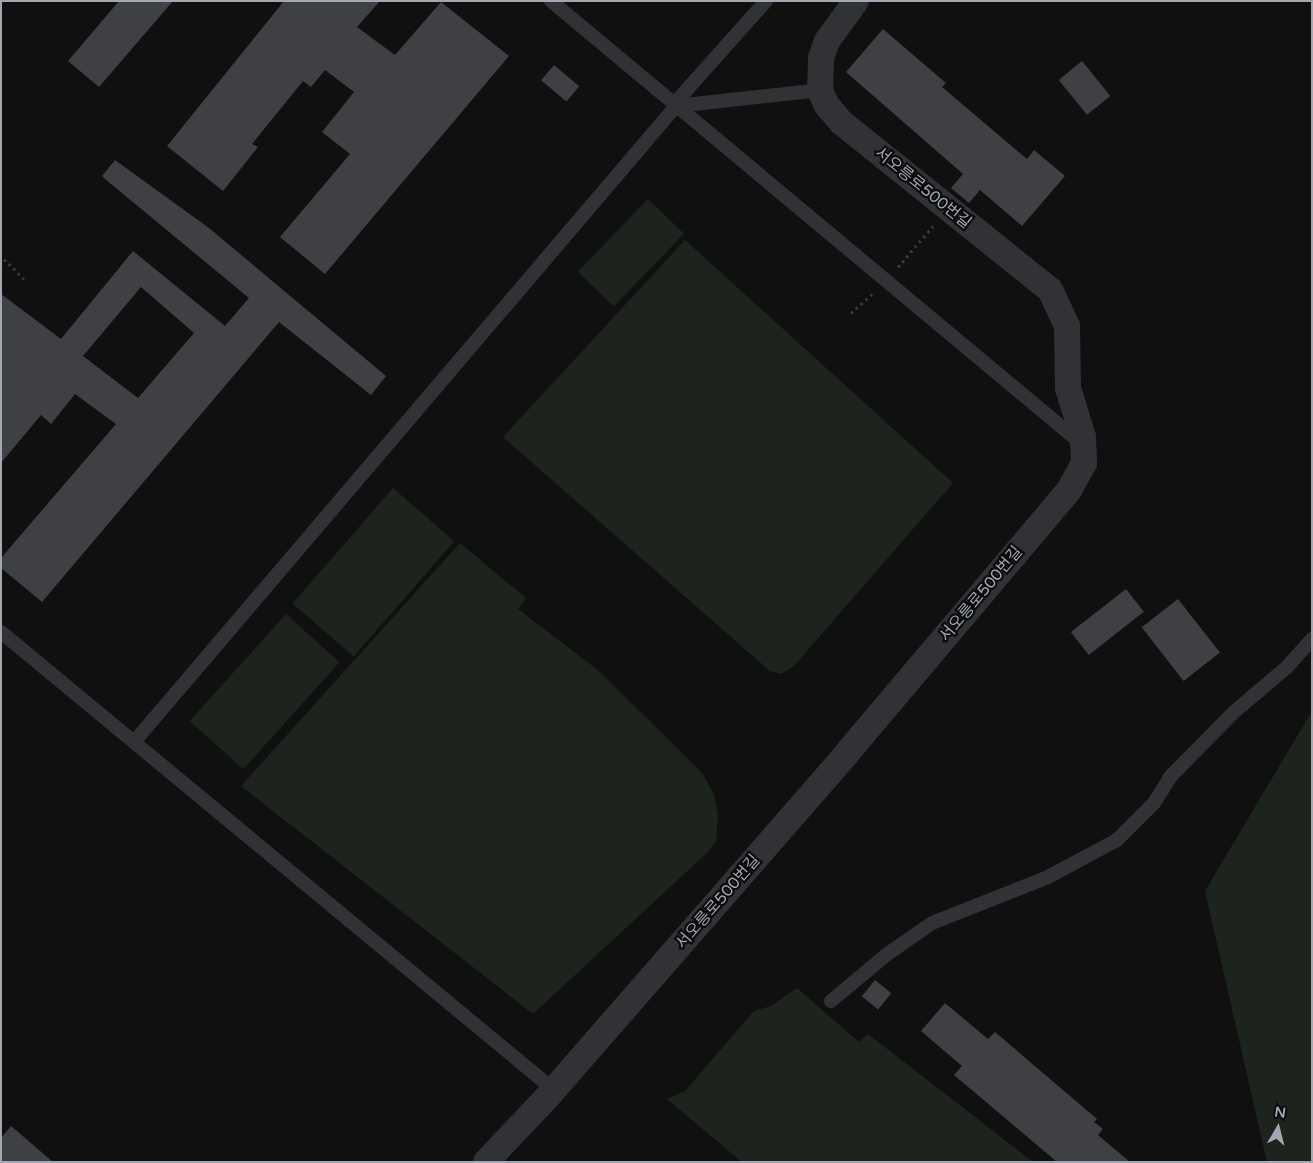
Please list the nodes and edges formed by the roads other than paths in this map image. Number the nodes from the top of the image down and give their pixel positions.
1 (551, 1) edge
2 (766, 1) edge
3 (856, 1) edge
4 (820, 90) junction
5 (675, 105) junction
6 (1083, 446) junction
7 (1, 632) edge
8 (1312, 639) edge
9 (134, 742) junction
10 (831, 1001) dead end
11 (554, 1090) junction
12 (486, 1162) edge

1 - 5 lane
2 - 5 lane
3 - 4 street
4 - 5 lane
4 - 6 street, 서오릉로500번길
5 - 6 lane
5 - 9 lane
6 - 11 street, 서오릉로500번길
7 - 9 lane
8 - 10 lane
9 - 11 lane
11 - 12 street, 서오릉로500번길

